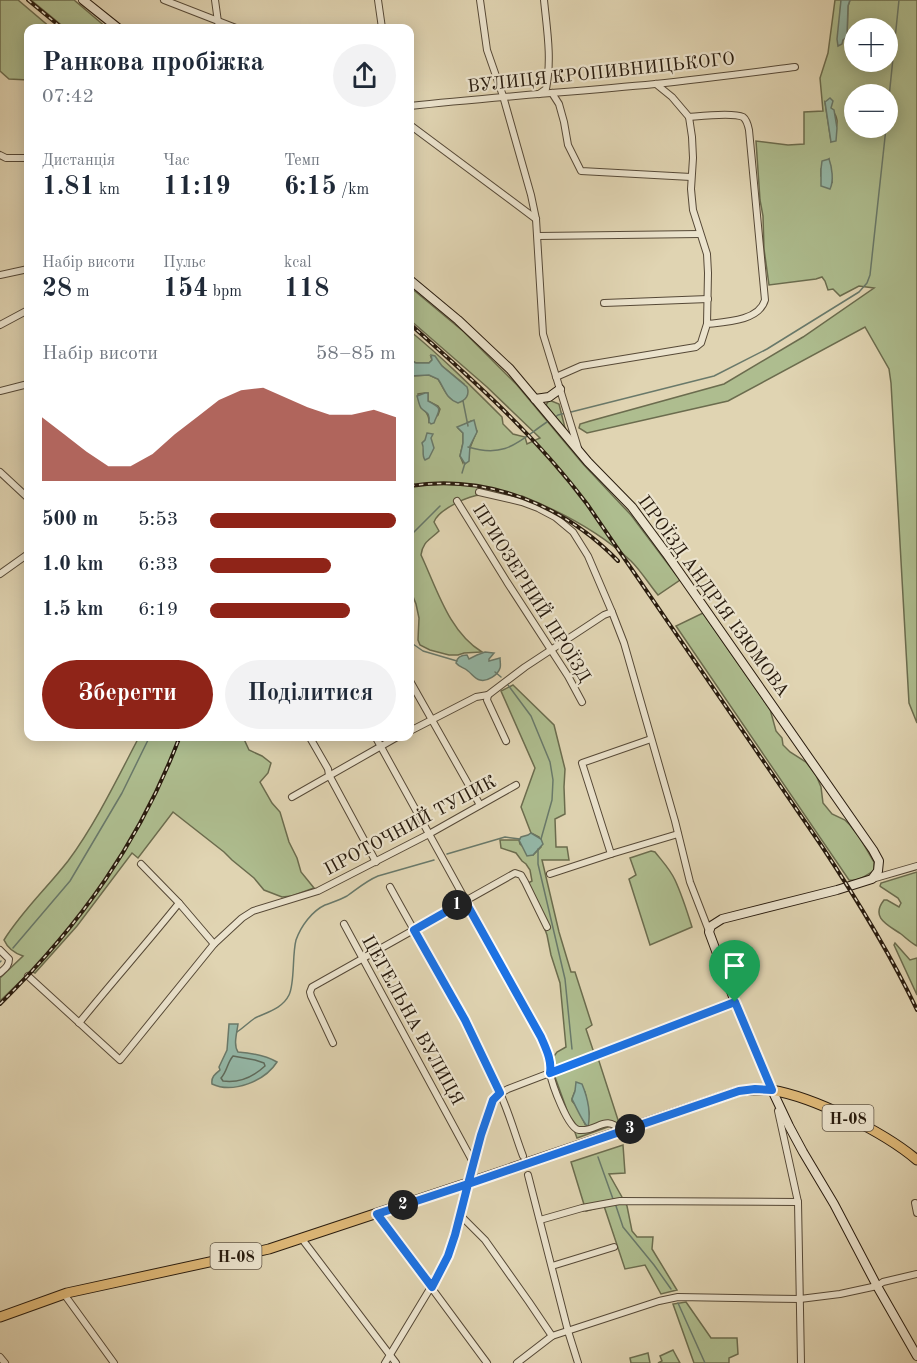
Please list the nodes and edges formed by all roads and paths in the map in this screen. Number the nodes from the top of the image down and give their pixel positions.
1 (83, 0) edge
2 (164, 0) edge
3 (215, 0) edge
4 (378, 0) edge
5 (480, 0) edge
6 (544, 0) edge
7 (218, 22) junction
8 (113, 24) edge
9 (224, 24) edge
10 (381, 24) edge
11 (795, 67) dead end
12 (656, 84) junction
13 (552, 93) junction
14 (539, 95) junction
15 (503, 96) junction
16 (414, 106) edge
17 (689, 117) junction
18 (414, 128) edge
19 (0, 155) edge
20 (24, 158) edge
21 (691, 177) junction
22 (536, 219) junction
23 (700, 234) junction
24 (538, 236) junction
25 (24, 270) edge
26 (0, 275) edge
27 (414, 283) edge
28 (708, 299) junction
29 (604, 303) dead end
30 (24, 312) edge
31 (707, 324) junction
32 (0, 325) edge
33 (556, 377) junction
34 (24, 385) edge
35 (560, 389) junction
36 (0, 391) edge
37 (535, 399) junction
38 (579, 450) junction
39 (0, 472) edge
40 (478, 492) dead end
41 (24, 494) edge
42 (457, 501) dead end
43 (24, 557) edge
44 (0, 574) edge
45 (612, 612) junction
46 (551, 650) junction
47 (414, 688) edge
48 (488, 695) junction
49 (582, 702) dead end
50 (431, 719) junction
51 (414, 729) edge
52 (651, 739) junction
53 (312, 741) edge
54 (377, 741) edge
55 (390, 741) edge
56 (506, 741) dead end
57 (380, 747) junction
58 (329, 775) junction
59 (516, 785) dead end
60 (292, 797) dead end
61 (480, 806) junction
62 (429, 834) junction
63 (678, 834) junction
64 (611, 854) junction
65 (376, 862) junction
66 (141, 864) dead end
67 (917, 866) edge
68 (550, 874) dead end
69 (872, 879) junction
70 (390, 887) dead end
71 (465, 901) junction
72 (180, 903) junction
73 (344, 924) dead end
74 (547, 927) dead end
75 (414, 930) junction
76 (709, 932) junction
77 (214, 944) junction
78 (0, 950) edge
79 (362, 958) junction
80 (0, 973) edge
81 (28, 976) dead end
82 (735, 1002) junction
83 (79, 1023) junction
84 (333, 1043) dead end
85 (550, 1073) junction
86 (772, 1090) junction
87 (500, 1093) junction
88 (623, 1131) junction
89 (523, 1156) dead end
90 (917, 1160) edge
91 (474, 1162) junction
92 (528, 1175) dead end
93 (468, 1184) junction
94 (798, 1202) junction
95 (915, 1203) dead end
96 (917, 1213) edge
97 (377, 1214) junction
98 (460, 1215) junction
99 (540, 1220) junction
100 (302, 1239) junction
101 (614, 1247) dead end
102 (552, 1266) junction
103 (917, 1274) edge
104 (877, 1286) junction
105 (432, 1287) junction
106 (64, 1294) junction
107 (800, 1299) junction
108 (0, 1317) edge
109 (568, 1331) junction
110 (552, 1336) junction
111 (390, 1355) junction
112 (917, 1356) edge
113 (114, 1363) edge
114 (385, 1363) edge
115 (396, 1363) edge
116 (486, 1363) edge
117 (517, 1363) edge
118 (578, 1363) edge
119 (801, 1363) edge

1 - 8 street
2 - 7 street
3 - 7 street
4 - 10 street
5 - 15 street
6 - 14 street
7 - 9 street
11 - 12 street, ВУЛИЦЯ КРОПИВНИЦЬКОГО
12 - 13 street, ВУЛИЦЯ КРОПИВНИЦЬКОГО
12 - 17 street
13 - 14 street, ВУЛИЦЯ КРОПИВНИЦЬКОГО
13 - 21 street
14 - 15 street, ВУЛИЦЯ КРОПИВНИЦЬКОГО
15 - 16 street, ВУЛИЦЯ КРОПИВНИЦЬКОГО
15 - 22 street
17 - 21 street
17 - 31 street
18 - 22 street
19 - 20 street
21 - 23 street
22 - 24 street
23 - 24 street
23 - 28 street
24 - 33 street
25 - 26 street
27 - 37 street, ПРОЇЗД АНДРІЯ ІЗЮМОВА
28 - 29 street
28 - 31 street
30 - 32 street
31 - 33 street
33 - 35 street
34 - 36 street
35 - 37 street
35 - 38 street
37 - 38 street, ПРОЇЗД АНДРІЯ ІЗЮМОВА
38 - 69 street, ПРОЇЗД АНДРІЯ ІЗЮМОВА
39 - 41 street
40 - 45 street
42 - 46 street, ПРИОЗЕРНИЙ ПРОЇЗД
43 - 44 street
45 - 46 street
45 - 52 street
46 - 48 street
46 - 49 street, ПРИОЗЕРНИЙ ПРОЇЗД
47 - 50 street
48 - 50 street
48 - 56 street
50 - 51 street
50 - 61 street
52 - 63 street
52 - 64 street
53 - 58 street
54 - 57 street
55 - 57 street
57 - 58 street
57 - 62 street
58 - 60 street
58 - 65 street
59 - 61 street, ПРОТОЧНИЙ ТУПИК
61 - 62 street, ПРОТОЧНИЙ ТУПИК
62 - 65 street, ПРОТОЧНИЙ ТУПИК
62 - 71 street
63 - 64 street
63 - 76 street
64 - 68 street
65 - 77 street, ПРОТОЧНИЙ ТУПИК
66 - 72 street
67 - 69 street
69 - 76 street
70 - 75 street
71 - 74 street
71 - 75 street
71 - 85 street
72 - 77 street
72 - 83 street
73 - 79 street, ЦЕГЕЛЬНА ВУЛИЦЯ
75 - 79 street
75 - 87 street
76 - 82 street
77 - 83 street, ПРОТОЧНИЙ ТУПИК
78 - 80 street
79 - 84 street
79 - 91 street, ЦЕГЕЛЬНА ВУЛИЦЯ
81 - 83 street
82 - 85 street
82 - 86 street
85 - 87 street
85 - 88 street
86 - 88 main road, Н-08
86 - 90 main road, Н-08
86 - 94 street
86 - 104 street
87 - 89 street
87 - 91 street
88 - 93 main road, Н-08
91 - 93 street
92 - 99 street
93 - 97 main road, Н-08
93 - 98 street
94 - 99 street
94 - 107 street
95 - 96 street
97 - 100 main road, Н-08
97 - 105 street
98 - 105 street
98 - 110 street
99 - 102 street
100 - 106 main road, Н-08
100 - 111 street
101 - 102 street
102 - 109 street
103 - 104 street
104 - 107 street
104 - 112 street
105 - 111 street
105 - 116 street
106 - 108 main road, Н-08
106 - 113 street
107 - 109 street
107 - 119 street
109 - 110 street
109 - 118 street
110 - 117 street
111 - 114 street
111 - 115 street

